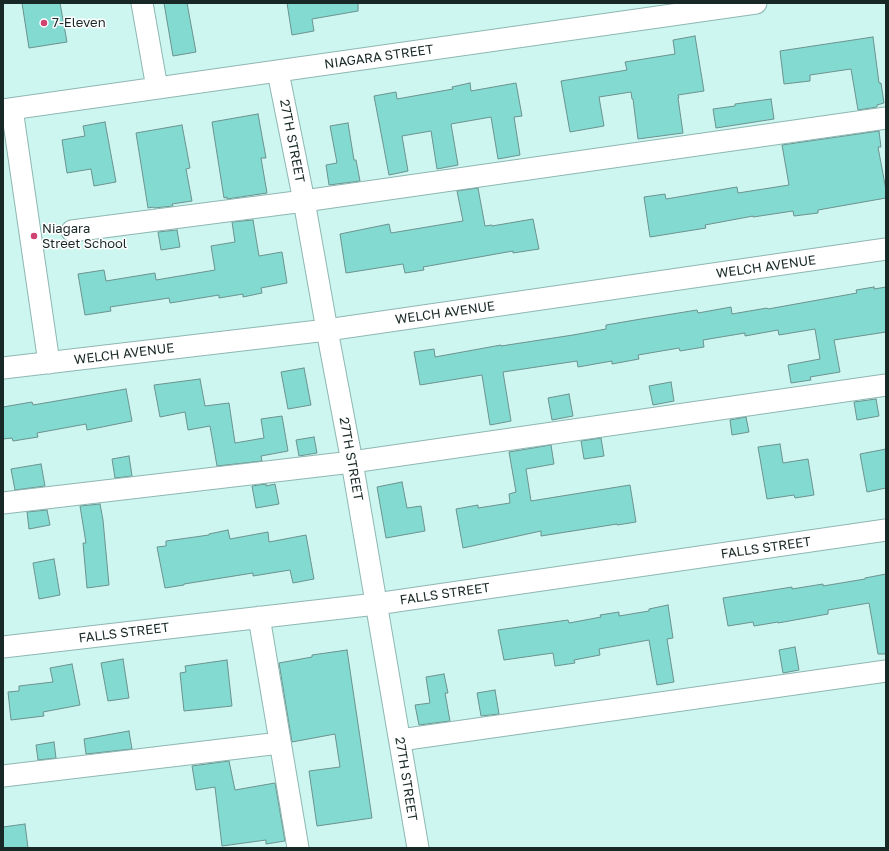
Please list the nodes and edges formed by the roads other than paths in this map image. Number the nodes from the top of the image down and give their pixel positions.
1 (142, 3) edge
2 (756, 3) edge
3 (278, 72) junction
4 (157, 88) junction
5 (8, 110) edge
6 (886, 118) edge
7 (304, 200) junction
8 (72, 231) dead end
9 (886, 249) edge
10 (327, 330) junction
11 (49, 363) junction
12 (3, 368) edge
13 (886, 385) edge
14 (352, 462) junction
15 (3, 503) edge
16 (886, 530) edge
17 (376, 604) junction
18 (260, 617) junction
19 (3, 647) edge
20 (886, 671) edge
21 (400, 740) junction
22 (280, 743) junction
23 (3, 776) edge
24 (298, 848) edge
25 (418, 848) edge

1 - 4 street
2 - 3 street, NIAGARA STREET
3 - 4 street, NIAGARA STREET
3 - 7 street, 27TH STREET
4 - 5 street, NIAGARA STREET
5 - 11 street
6 - 7 street
7 - 8 street
7 - 10 street, 27TH STREET
9 - 10 street, WELCH AVENUE
10 - 11 street, WELCH AVENUE
10 - 14 street, 27TH STREET
11 - 12 street, WELCH AVENUE
13 - 14 street
14 - 15 street
14 - 17 street, 27TH STREET
16 - 17 street, FALLS STREET
17 - 18 street, FALLS STREET
17 - 21 street, 27TH STREET
18 - 19 street, FALLS STREET
18 - 22 street
20 - 21 street
21 - 25 street, 27TH STREET
22 - 23 street
22 - 24 street

